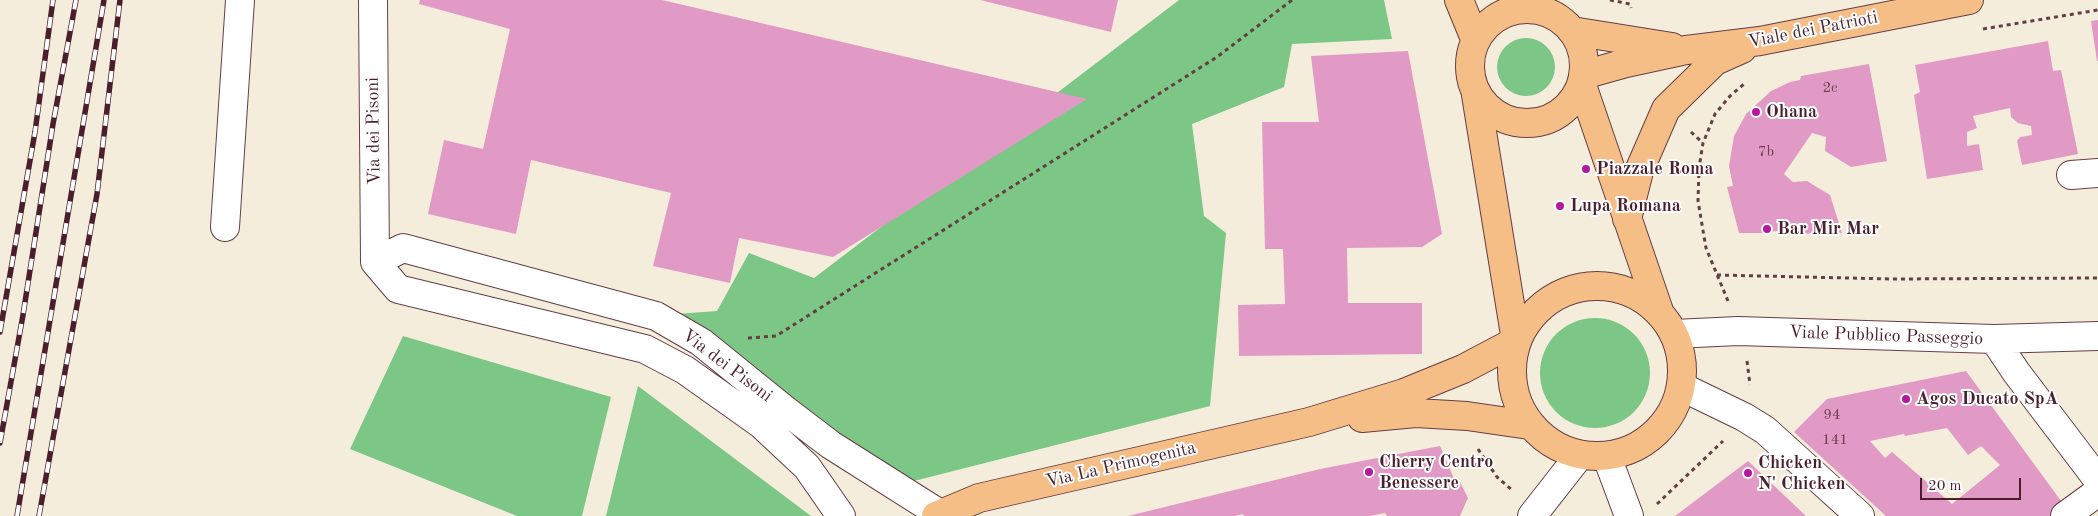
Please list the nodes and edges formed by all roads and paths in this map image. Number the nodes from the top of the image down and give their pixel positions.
1 (240, 0) edge
2 (373, 0) edge
3 (1292, 0) edge
4 (1459, 0) edge
5 (1610, 0) edge
6 (1970, 0) edge
7 (1630, 4) dead end
8 (1537, 5) edge
9 (2098, 10) edge
10 (1572, 31) junction
11 (1974, 31) dead end
12 (1475, 40) junction
13 (1760, 41) junction
14 (1686, 50) junction
15 (1582, 80) junction
16 (1749, 80) dead end
17 (1476, 95) junction
18 (2098, 173) edge
19 (2071, 175) dead end
20 (1627, 219) junction
21 (224, 227) dead end
22 (375, 262) junction
23 (1717, 275) junction
24 (2098, 278) edge
25 (1731, 310) dead end
26 (1658, 311) junction
27 (1674, 334) junction
28 (2098, 336) edge
29 (1994, 339) junction
30 (1516, 341) junction
31 (701, 342) junction
32 (1746, 357) dead end
33 (1682, 387) junction
34 (1750, 388) dead end
35 (1467, 416) junction
36 (1309, 422) junction
37 (1530, 425) junction
38 (1727, 437) dead end
39 (1580, 456) junction
40 (1607, 457) junction
41 (2098, 480) edge
42 (2098, 492) edge
43 (1525, 505) edge
44 (1641, 511) edge
45 (938, 515) edge
46 (841, 516) edge
47 (1860, 516) edge
48 (2065, 516) edge

1 - 21 street
2 - 22 street, Via dei Pisoni
3 - 31 path
4 - 12 main road
5 - 7 path
6 - 13 main road, Viale dei Patrioti
8 - 10 main road
8 - 12 main road
9 - 11 path
10 - 14 main road, Viale dei Patrioti
10 - 15 main road
12 - 17 main road
13 - 14 main road, Viale dei Patrioti
13 - 20 main road
14 - 15 main road, Viale dei Patrioti
15 - 17 main road
15 - 20 main road
16 - 23 path
17 - 30 main road
18 - 19 street
20 - 26 main road
22 - 31 street, Via dei Pisoni
22 - 46 street, Via dei Pisoni
23 - 24 path
23 - 25 path
26 - 27 main road
26 - 30 main road
27 - 29 street, Viale Pubblico Passeggio
27 - 33 main road
28 - 29 street, Viale Pubblico Passeggio
29 - 41 street
30 - 36 main road, Via La Primogenita
30 - 37 main road
31 - 45 street, Via dei Pisoni
32 - 34 path
33 - 40 main road
33 - 47 street
35 - 36 main road, Via La Primogenita
35 - 37 main road, Via La Primogenita
35 - 43 path
36 - 45 main road, Via La Primogenita
37 - 39 main road
38 - 44 path
39 - 40 main road
39 - 43 street
40 - 44 street
42 - 48 street

